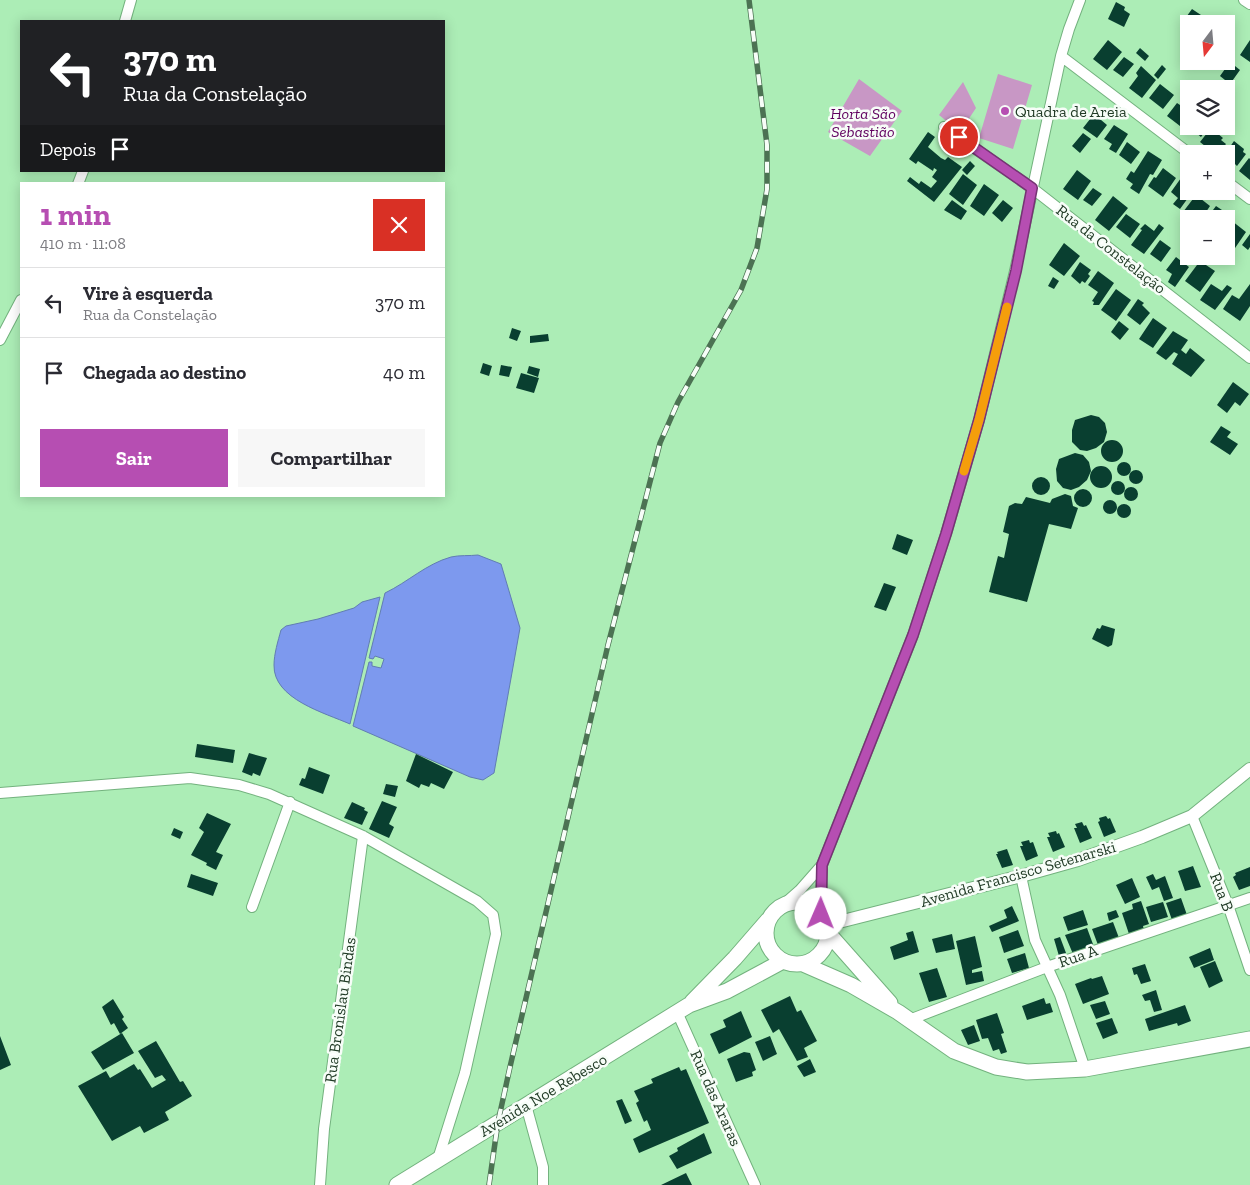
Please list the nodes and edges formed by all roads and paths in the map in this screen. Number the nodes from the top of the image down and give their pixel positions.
1 (131, 0) edge
2 (1080, 0) edge
3 (1244, 0) edge
4 (1250, 4) edge
5 (125, 20) edge
6 (1061, 56) junction
7 (944, 127) dead end
8 (1180, 146) edge
9 (1032, 188) junction
10 (1235, 188) edge
11 (1250, 199) edge
12 (20, 302) edge
13 (0, 340) edge
14 (1250, 358) edge
15 (1250, 769) edge
16 (0, 793) edge
17 (290, 802) junction
18 (1192, 816) junction
19 (363, 836) junction
20 (822, 865) junction
21 (1022, 876) junction
22 (1250, 898) edge
23 (783, 905) junction
24 (1228, 905) junction
25 (252, 907) dead end
26 (769, 919) junction
27 (825, 924) junction
28 (783, 961) junction
29 (803, 964) junction
30 (1046, 967) junction
31 (1250, 970) edge
32 (683, 1009) junction
33 (903, 1016) junction
34 (1250, 1039) edge
35 (1085, 1069) junction
36 (526, 1106) junction
37 (438, 1159) junction
38 (320, 1185) edge
39 (397, 1185) edge
40 (543, 1185) edge
41 (755, 1185) edge

1 - 5 street
2 - 6 street
3 - 4 street
6 - 8 street
6 - 9 street
7 - 9 street, Rua da Constelação
9 - 14 street, Rua da Constelação
9 - 20 street
10 - 11 street
12 - 13 street
15 - 18 street, Avenida Francisco Setenarski
16 - 17 street
17 - 19 street
17 - 25 street
18 - 21 street, Avenida Francisco Setenarski
18 - 24 street, Rua B
19 - 37 street
19 - 38 street, Rua Bronislau Bindas
20 - 23 street
20 - 27 street
21 - 27 street, Avenida Francisco Setenarski
21 - 30 street
22 - 24 street, Rua A
23 - 26 main road
23 - 27 main road
24 - 30 street, Rua A
24 - 31 street, Rua B
26 - 28 main road
26 - 32 main road, Avenida Noe Rebesco
27 - 29 main road
27 - 33 main road
28 - 29 main road
28 - 32 main road, Avenida Noe Rebesco
29 - 33 main road
30 - 33 street, Rua A
30 - 35 street
32 - 36 main road, Avenida Noe Rebesco
32 - 41 street, Rua das Araras
33 - 35 main road
34 - 35 main road
36 - 37 main road, Avenida Noe Rebesco
36 - 40 street
37 - 39 main road, Avenida Noe Rebesco

